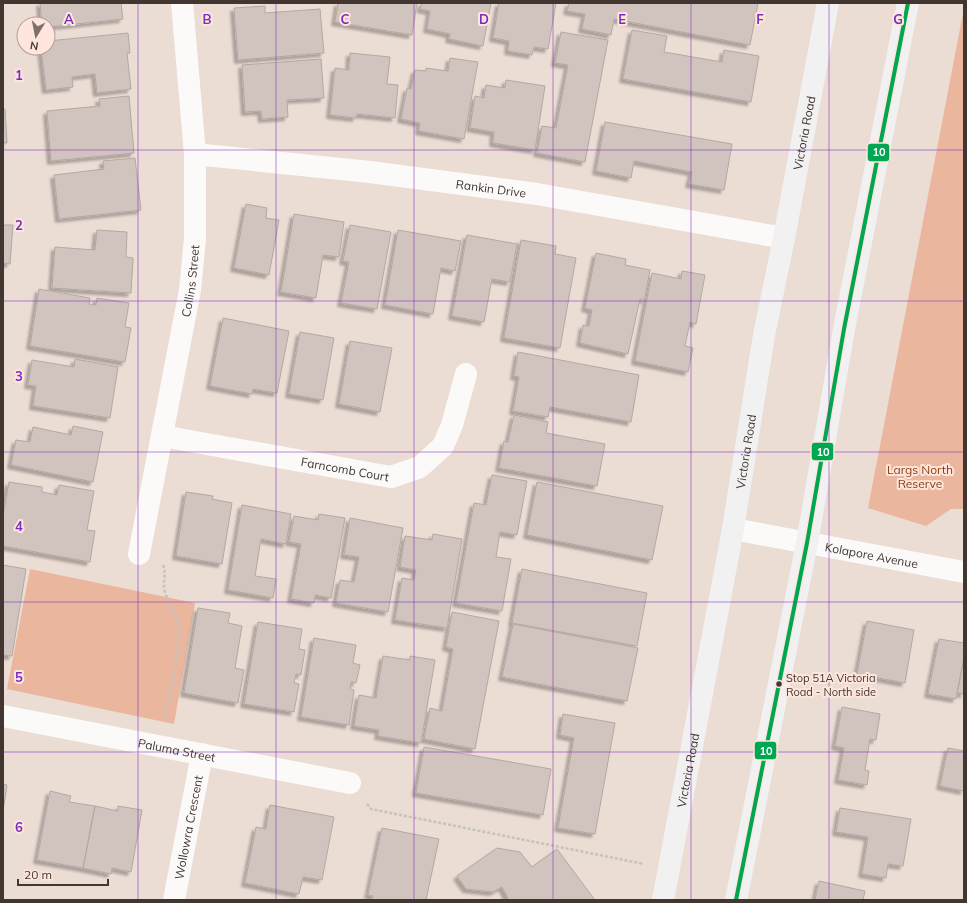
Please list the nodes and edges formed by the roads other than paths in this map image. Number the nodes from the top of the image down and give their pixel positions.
1 (182, 3) edge
2 (828, 3) edge
3 (908, 3) edge
4 (194, 154) junction
5 (784, 238) junction
6 (466, 374) dead end
7 (162, 436) junction
8 (733, 529) junction
9 (807, 543) junction
10 (139, 554) road end
11 (964, 572) edge
12 (3, 716) edge
13 (202, 754) junction
14 (350, 783) road end
15 (174, 900) edge
16 (663, 900) edge
17 (736, 900) edge

1 - 4 street, Collins Street
2 - 5 highway, Victoria Road
3 - 9 highway
4 - 5 street, Rankin Drive
4 - 7 street, Collins Street
5 - 8 highway, Victoria Road
6 - 7 street, Farncomb Court
7 - 10 street, Collins Street
8 - 9 street, Kolapore Avenue
8 - 16 highway, Victoria Road
9 - 11 street, Kolapore Avenue
9 - 17 highway
12 - 13 street, Paluma Street
13 - 14 street, Paluma Street
13 - 15 street, Wollowra Crescent

